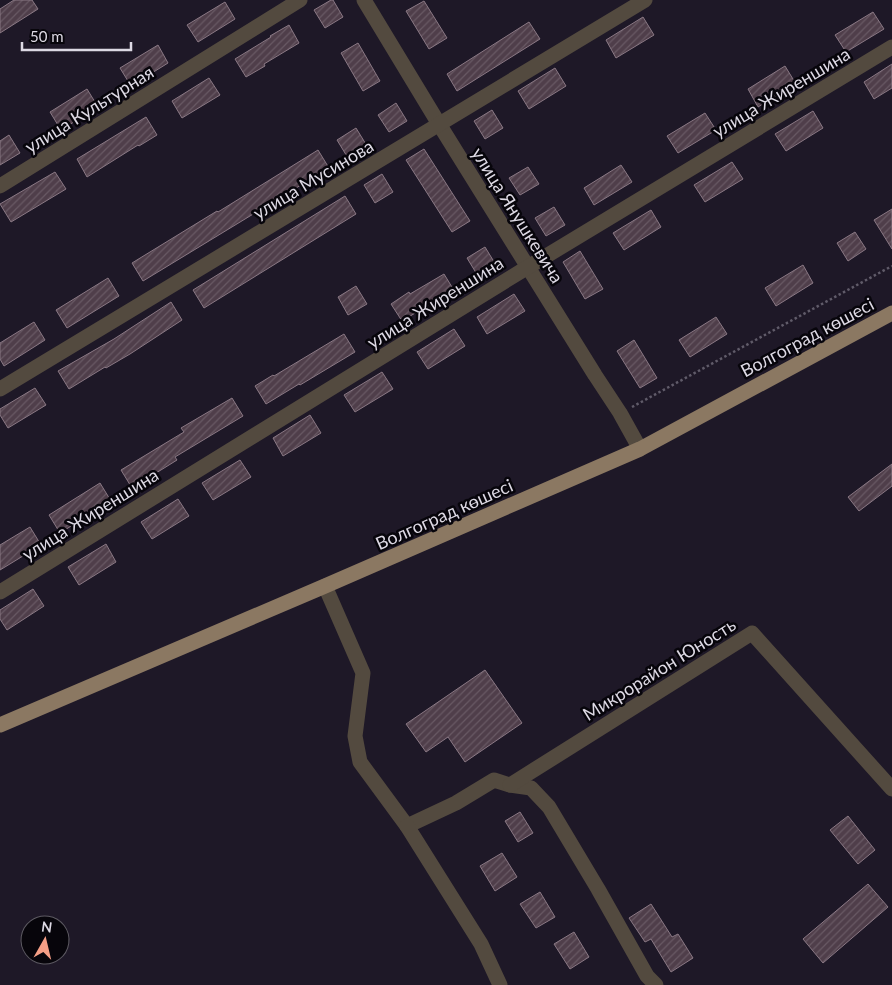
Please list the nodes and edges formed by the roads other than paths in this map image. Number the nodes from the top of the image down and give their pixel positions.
1 (300, 0) edge
2 (364, 0) edge
3 (645, 0) edge
4 (892, 47) edge
5 (439, 124) junction
6 (0, 186) edge
7 (528, 267) junction
8 (892, 313) edge
9 (0, 390) edge
10 (640, 449) junction
11 (325, 586) junction
12 (0, 592) edge
13 (0, 725) edge
14 (510, 785) junction
15 (892, 789) edge
16 (407, 826) junction
17 (500, 985) edge
18 (656, 985) edge

1 - 6 street, улица Культурная
2 - 5 street, улица Янушкевича
3 - 5 street, улица Мусинова
4 - 7 street, улица Жиреншина
5 - 7 street, улица Янушкевича
5 - 9 street, улица Мусинова
7 - 10 street, улица Янушкевича
7 - 12 street, улица Жиреншина
8 - 10 main road, Волгоград көшесі
10 - 11 main road, Волгоград көшесі
11 - 13 main road, Волгоград көшесі
11 - 16 street
14 - 15 street, Микрорайон Юность
14 - 16 street
14 - 18 street
16 - 17 street

